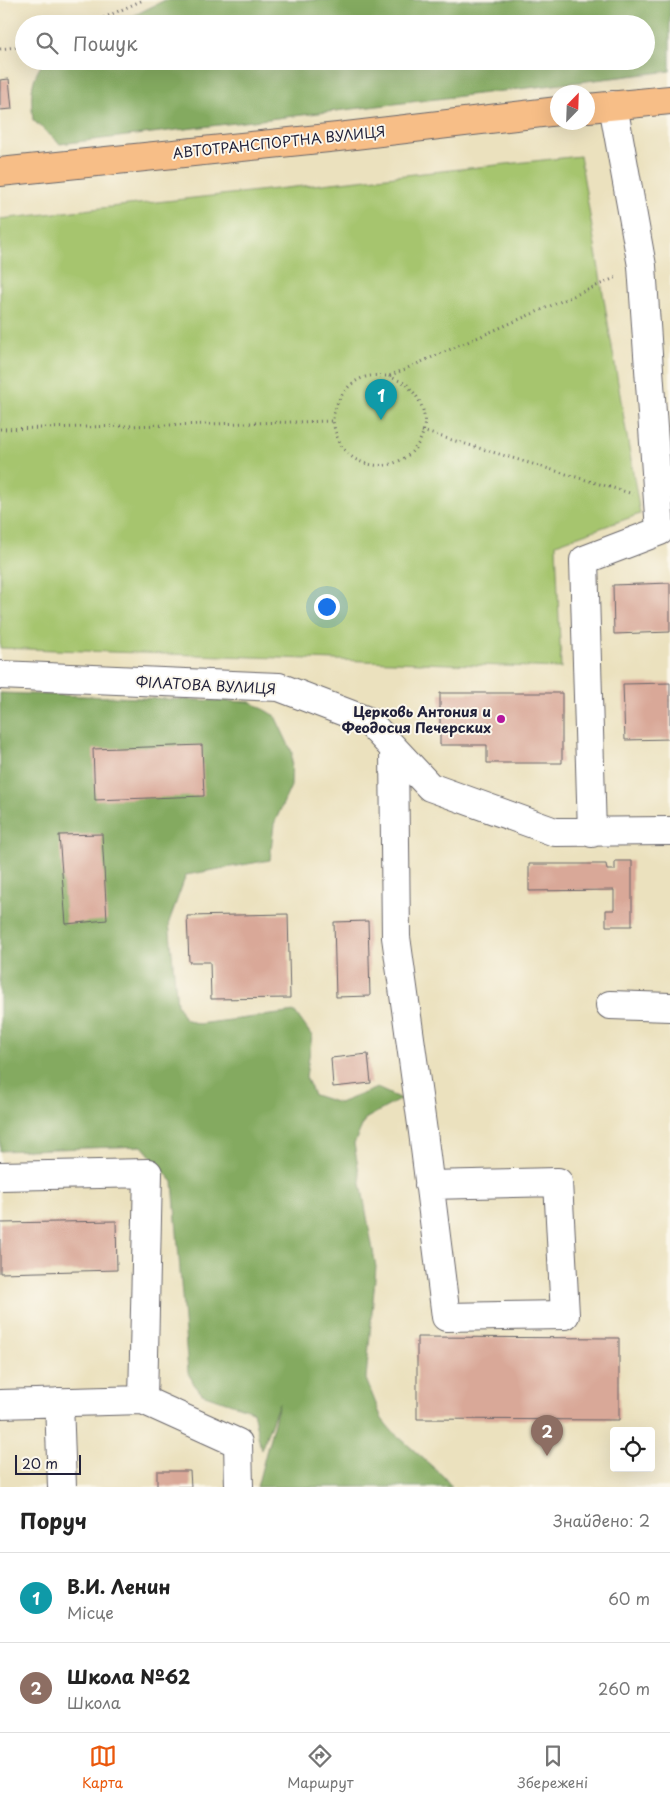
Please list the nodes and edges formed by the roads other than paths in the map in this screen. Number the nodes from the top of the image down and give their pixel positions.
1 (670, 100) edge
2 (600, 107) edge
3 (550, 112) edge
4 (0, 172) edge
5 (0, 675) edge
6 (394, 748) junction
7 (670, 831) edge
8 (592, 833) junction
9 (610, 1006) dead end
10 (670, 1008) edge
11 (0, 1176) edge
12 (430, 1185) junction
13 (143, 1400) junction
14 (59, 1402) junction
15 (0, 1404) edge
16 (62, 1487) edge
17 (239, 1487) edge

1 - 2 main road
2 - 8 street
3 - 4 main road, АВТОТРАНСПОРТНА ВУЛИЦЯ
5 - 6 street, ФІЛАТОВА ВУЛИЦЯ
6 - 8 street, ФІЛАТОВА ВУЛИЦЯ
6 - 12 street
7 - 8 street, ФІЛАТОВА ВУЛИЦЯ
9 - 10 street
11 - 13 street
12 - 12 street
13 - 14 street
13 - 17 street
14 - 15 street
14 - 16 street

